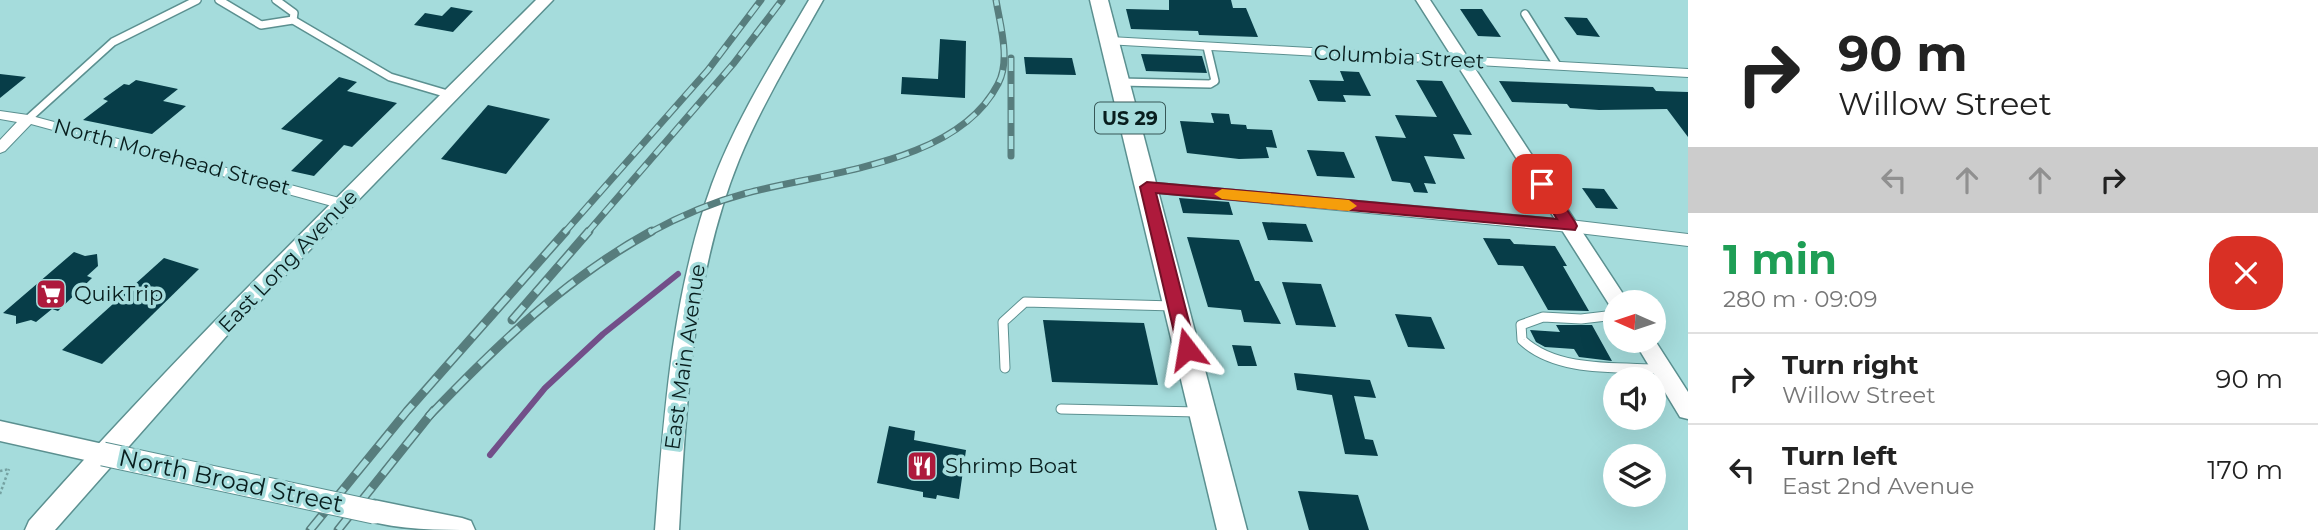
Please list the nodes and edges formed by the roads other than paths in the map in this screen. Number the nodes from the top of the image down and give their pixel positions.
1 (197, 0) edge
2 (219, 0) edge
3 (276, 0) edge
4 (545, 0) edge
5 (816, 0) edge
6 (1099, 0) edge
7 (1423, 0) edge
8 (1525, 14) dead end
9 (292, 20) junction
10 (1110, 41) junction
11 (1207, 47) junction
12 (1461, 60) junction
13 (1558, 65) junction
14 (1688, 73) edge
15 (1120, 82) junction
16 (451, 95) junction
17 (0, 115) edge
18 (28, 118) junction
19 (0, 148) edge
20 (1147, 187) junction
21 (343, 204) junction
22 (1570, 226) junction
23 (1688, 240) edge
24 (1611, 290) edge
25 (1177, 307) junction
26 (1603, 316) edge
27 (1634, 367) edge
28 (1005, 368) dead end
29 (1666, 375) edge
30 (1061, 408) dead end
31 (1688, 410) edge
32 (1203, 412) junction
33 (0, 431) edge
34 (103, 454) junction
35 (459, 529) edge
36 (38, 530) edge
37 (667, 530) edge
38 (1232, 530) edge

1 - 18 lane
2 - 9 lane
3 - 9 lane
4 - 16 main road, East Long Avenue
5 - 37 street, East Main Avenue
6 - 10 main road, US 29
7 - 12 street
8 - 13 lane
9 - 16 lane
10 - 11 street, Columbia Street
10 - 15 main road, US 29
11 - 12 street, Columbia Street
11 - 15 lane
12 - 13 street, Columbia Street
12 - 22 street
13 - 14 street, Columbia Street
15 - 20 main road, US 29
16 - 21 main road, East Long Avenue
17 - 18 street, North Morehead Street
18 - 19 street
18 - 21 street, North Morehead Street
20 - 22 street
20 - 25 main road, US 29
21 - 34 main road, East Long Avenue
22 - 23 street
22 - 24 street
25 - 28 lane
25 - 32 main road, US 29
26 - 27 lane
29 - 31 street
30 - 32 lane
32 - 38 main road, US 29
33 - 34 street, North Broad Street
34 - 35 main road, North Broad Street, bridge
34 - 36 main road, East Long Avenue

